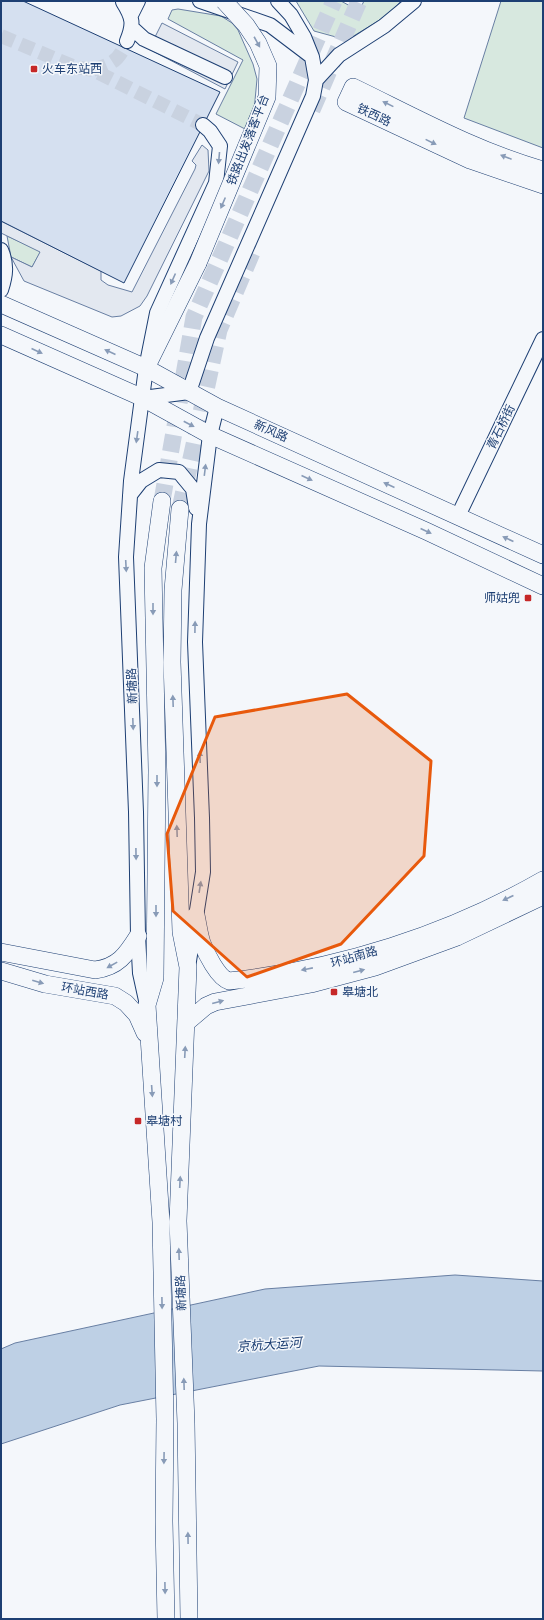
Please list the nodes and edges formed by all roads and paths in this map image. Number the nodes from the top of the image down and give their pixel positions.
1 (129, 1) edge
2 (200, 1) edge
3 (224, 1) edge
4 (278, 1) edge
5 (414, 1) edge
6 (132, 21) junction
7 (127, 41) tunnel mouth
8 (312, 57) junction
9 (225, 77) dead end
10 (316, 80) junction
11 (203, 125) tunnel mouth
12 (543, 170) edge
13 (543, 185) edge
14 (1, 250) edge
15 (1, 290) edge
16 (1, 304) edge
17 (1, 335) edge
18 (543, 339) edge
19 (146, 368) junction
20 (189, 392) junction
21 (143, 398) junction
22 (217, 407) junction
23 (210, 435) junction
24 (130, 495) junction
25 (162, 501) tunnel mouth
26 (180, 509) tunnel mouth
27 (458, 516) junction
28 (199, 524) junction
29 (543, 555) edge
30 (543, 586) edge
31 (543, 880) edge
32 (543, 896) edge
33 (196, 915) junction
34 (138, 936) junction
35 (1, 952) edge
36 (188, 967) junction
37 (1, 971) edge
38 (147, 1005) junction
39 (186, 1023) junction
40 (148, 1038) junction
41 (166, 1619) edge
42 (189, 1619) edge

1 - 6 street
2 - 8 street
3 -> 19 main road, 铁路出发落客平台, bridge
4 - 8 street
5 - 10 street
6 - 7 street
6 - 9 street
8 - 10 street
10 - 20 street
11 -> 19 street, 新塘路
12 -> 13 main road, 铁西路
14 - 15 street
19 -> 16 main road, 新风路
17 -> 21 main road
18 - 27 street, 青石桥街
19 - 20 main road, 新风路
19 - 21 street, 新塘路
20 - 21 street
20 - 22 main road, 新风路
21 -> 23 main road
21 -> 24 street, 新塘路
22 - 23 street, 新塘路
27 -> 22 main road, 新风路
28 -> 23 street, 新塘路
23 -> 30 main road
24 - 28 street
24 -> 34 street, 新塘路
25 -> 38 main road, 新塘路
36 -> 26 main road, 新塘路
29 -> 27 main road, 新风路
33 -> 28 street, 新塘路
31 -> 33 main road, 环站南路
39 -> 32 main road, 环站南路
33 - 36 street, 新塘路
34 -> 35 main road, 环站西路
34 - 38 street, 新塘路
36 - 39 main road, 新塘路
37 -> 40 main road, 环站西路
38 - 40 main road, 新塘路
42 -> 39 main road, 新塘路
40 -> 41 main road, 新塘路

